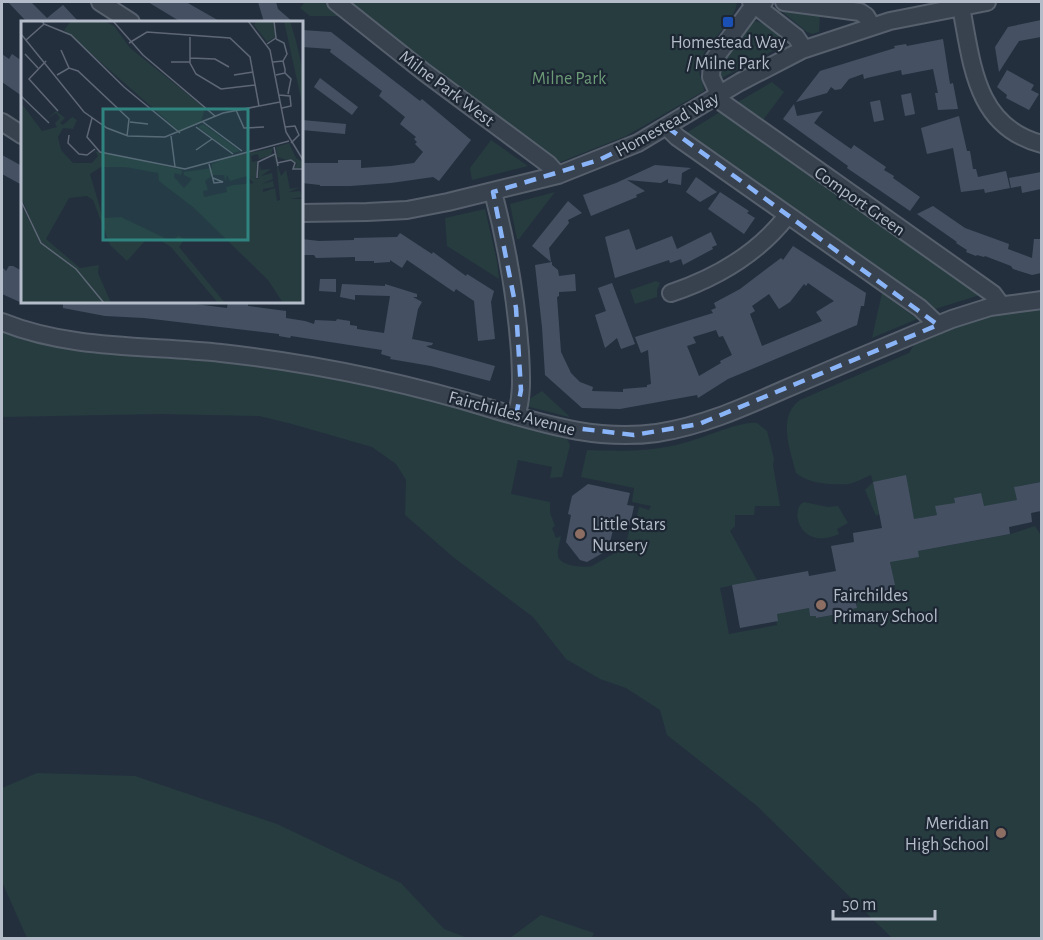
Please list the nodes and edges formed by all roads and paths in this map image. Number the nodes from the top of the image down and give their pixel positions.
1 (100, 2) edge
2 (336, 2) edge
3 (784, 2) edge
4 (987, 2) edge
5 (757, 3) edge
6 (961, 7) junction
7 (129, 21) edge
8 (872, 26) junction
9 (804, 50) junction
10 (719, 95) junction
11 (2, 122) edge
12 (667, 127) junction
13 (21, 134) edge
14 (1041, 144) edge
15 (558, 175) junction
16 (493, 192) junction
17 (303, 213) edge
18 (788, 216) junction
19 (671, 293) dead end
20 (1041, 300) edge
21 (1001, 305) junction
22 (2, 322) edge
23 (938, 325) junction
24 (516, 416) junction

1 - 7 street
2 - 15 street, Milne Park West
3 - 8 street
4 - 6 street, Homestead Way
5 - 9 street
5 - 10 street
6 - 8 street, Homestead Way
6 - 14 street
8 - 9 street, Homestead Way
9 - 10 street, Homestead Way
10 - 12 street, Homestead Way
10 - 21 street, Comport Green
11 - 13 street
12 - 15 street, Homestead Way
12 - 18 street
15 - 16 street, Homestead Way
16 - 17 street, Homestead Way
16 - 24 street
18 - 19 street
18 - 23 street
20 - 21 street, Fairchildes Avenue
21 - 23 street, Fairchildes Avenue
22 - 24 street, Fairchildes Avenue
23 - 24 street, Fairchildes Avenue

